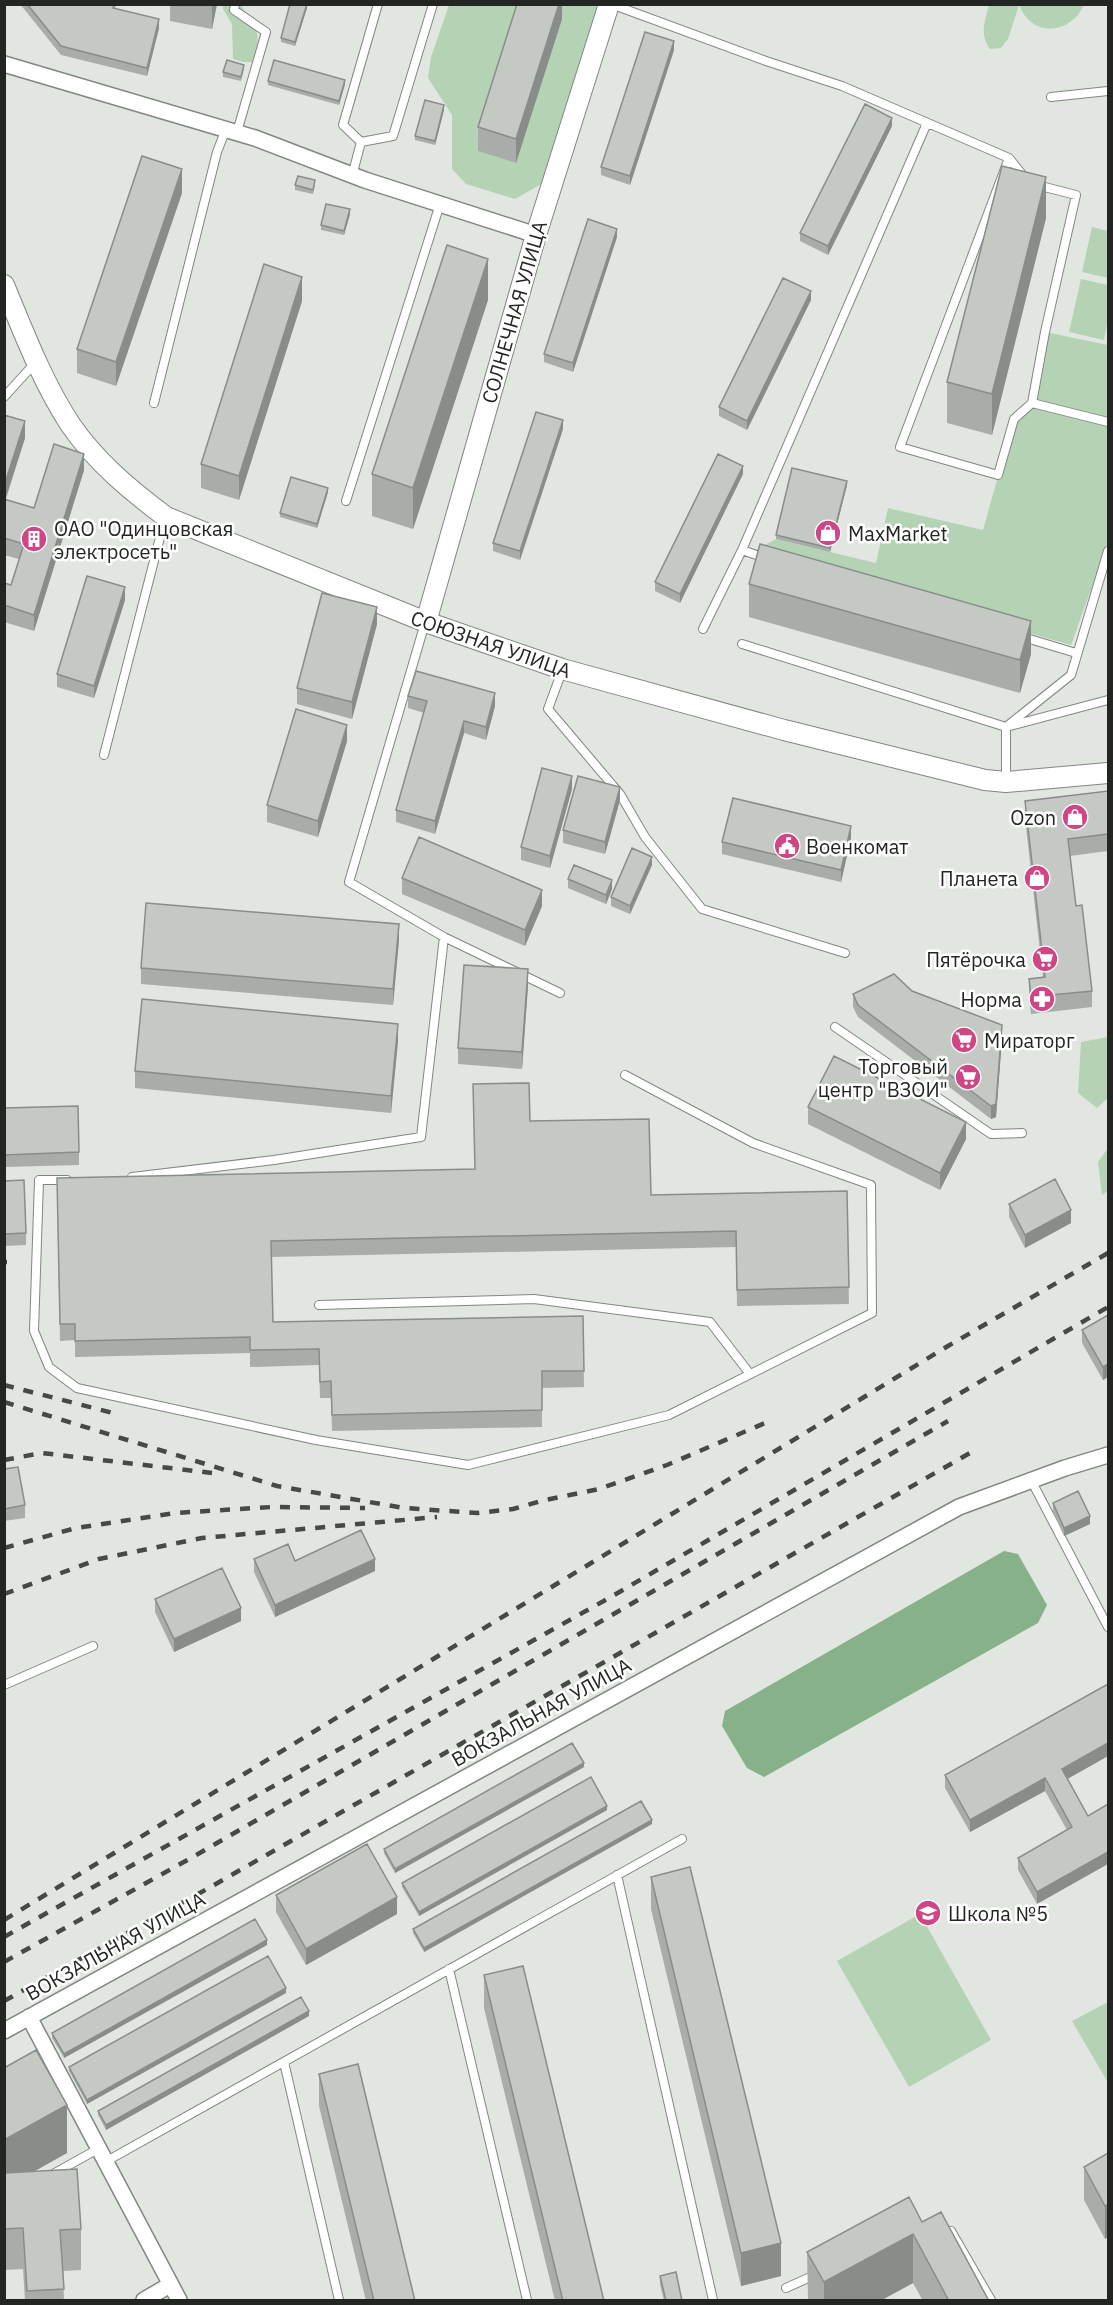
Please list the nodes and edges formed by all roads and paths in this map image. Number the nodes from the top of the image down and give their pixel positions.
1 (235, 4) edge
2 (378, 4) edge
3 (433, 4) edge
4 (610, 4) edge
5 (4, 64) edge
6 (1108, 91) edge
7 (1051, 97) dead end
8 (927, 123) junction
9 (231, 131) junction
10 (361, 142) junction
11 (1009, 158) junction
12 (352, 176) junction
13 (440, 204) junction
14 (536, 235) junction
15 (4, 285) edge
16 (36, 362) junction
17 (4, 397) edge
18 (154, 403) dead end
19 (1032, 403) junction
20 (1108, 422) edge
21 (346, 501) dead end
22 (166, 517) junction
23 (742, 550) junction
24 (1108, 551) edge
25 (772, 560) edge
26 (426, 622) junction
27 (703, 629) dead end
28 (1020, 636) edge
29 (742, 644) dead end
30 (1076, 653) junction
31 (562, 669) junction
32 (1108, 700) edge
33 (1006, 727) junction
34 (104, 755) dead end
35 (1108, 773) edge
36 (1006, 782) junction
37 (444, 937) junction
38 (845, 953) dead end
39 (560, 993) dead end
40 (835, 1027) dead end
41 (625, 1075) dead end
42 (1022, 1133) dead end
43 (117, 1178) edge
44 (73, 1179) edge
45 (319, 1305) dead end
46 (750, 1374) junction
47 (1108, 1455) edge
48 (1031, 1480) junction
49 (1108, 1627) edge
50 (93, 1646) dead end
51 (4, 1685) edge
52 (682, 1839) dead end
53 (617, 1875) junction
54 (449, 1969) junction
55 (29, 2018) junction
56 (4, 2031) edge
57 (284, 2062) junction
58 (101, 2156) junction
59 (46, 2178) edge
60 (942, 2226) edge
61 (826, 2269) edge
62 (170, 2285) junction
63 (786, 2289) dead end
64 (144, 2301) edge
65 (179, 2301) edge
66 (339, 2301) edge
67 (527, 2301) edge
68 (713, 2301) edge
69 (991, 2301) edge

1 - 9 lane
2 - 10 lane
3 - 10 lane
4 - 8 lane
4 - 14 street, СОЛНЕЧНАЯ УЛИЦА
5 - 9 street
6 - 7 lane
8 - 11 lane
8 - 23 lane
9 - 12 street
9 - 18 lane
10 - 12 lane
11 - 19 lane
11 - 19 lane
12 - 13 street
13 - 14 street
13 - 21 lane
14 - 26 street, СОЛНЕЧНАЯ УЛИЦА
15 - 16 street, СОЮЗНАЯ УЛИЦА
16 - 17 lane
16 - 22 street, СОЮЗНАЯ УЛИЦА
19 - 20 lane
22 - 26 street, СОЮЗНАЯ УЛИЦА
22 - 34 lane
23 - 25 lane
23 - 27 lane
24 - 30 lane
26 - 31 street, СОЮЗНАЯ УЛИЦА
26 - 37 lane
28 - 30 lane
29 - 33 lane
30 - 33 lane
31 - 36 street, СОЮЗНАЯ УЛИЦА
31 - 38 lane
32 - 33 lane
33 - 36 lane
35 - 36 street, СОЮЗНАЯ УЛИЦА
37 - 39 lane
37 - 43 lane
40 - 42 lane
41 - 46 lane
44 - 46 lane
45 - 46 lane
47 - 48 street, ВОКЗАЛЬНАЯ УЛИЦА
48 - 49 lane
48 - 55 street, ВОКЗАЛЬНАЯ УЛИЦА
50 - 51 lane
52 - 53 lane
53 - 54 lane
53 - 68 lane
54 - 57 lane
54 - 67 lane
55 - 56 street, ВОКЗАЛЬНАЯ УЛИЦА
55 - 58 street
57 - 58 lane
57 - 66 lane
58 - 59 lane
58 - 62 street
60 - 69 lane
61 - 63 lane
62 - 64 street
62 - 65 street

